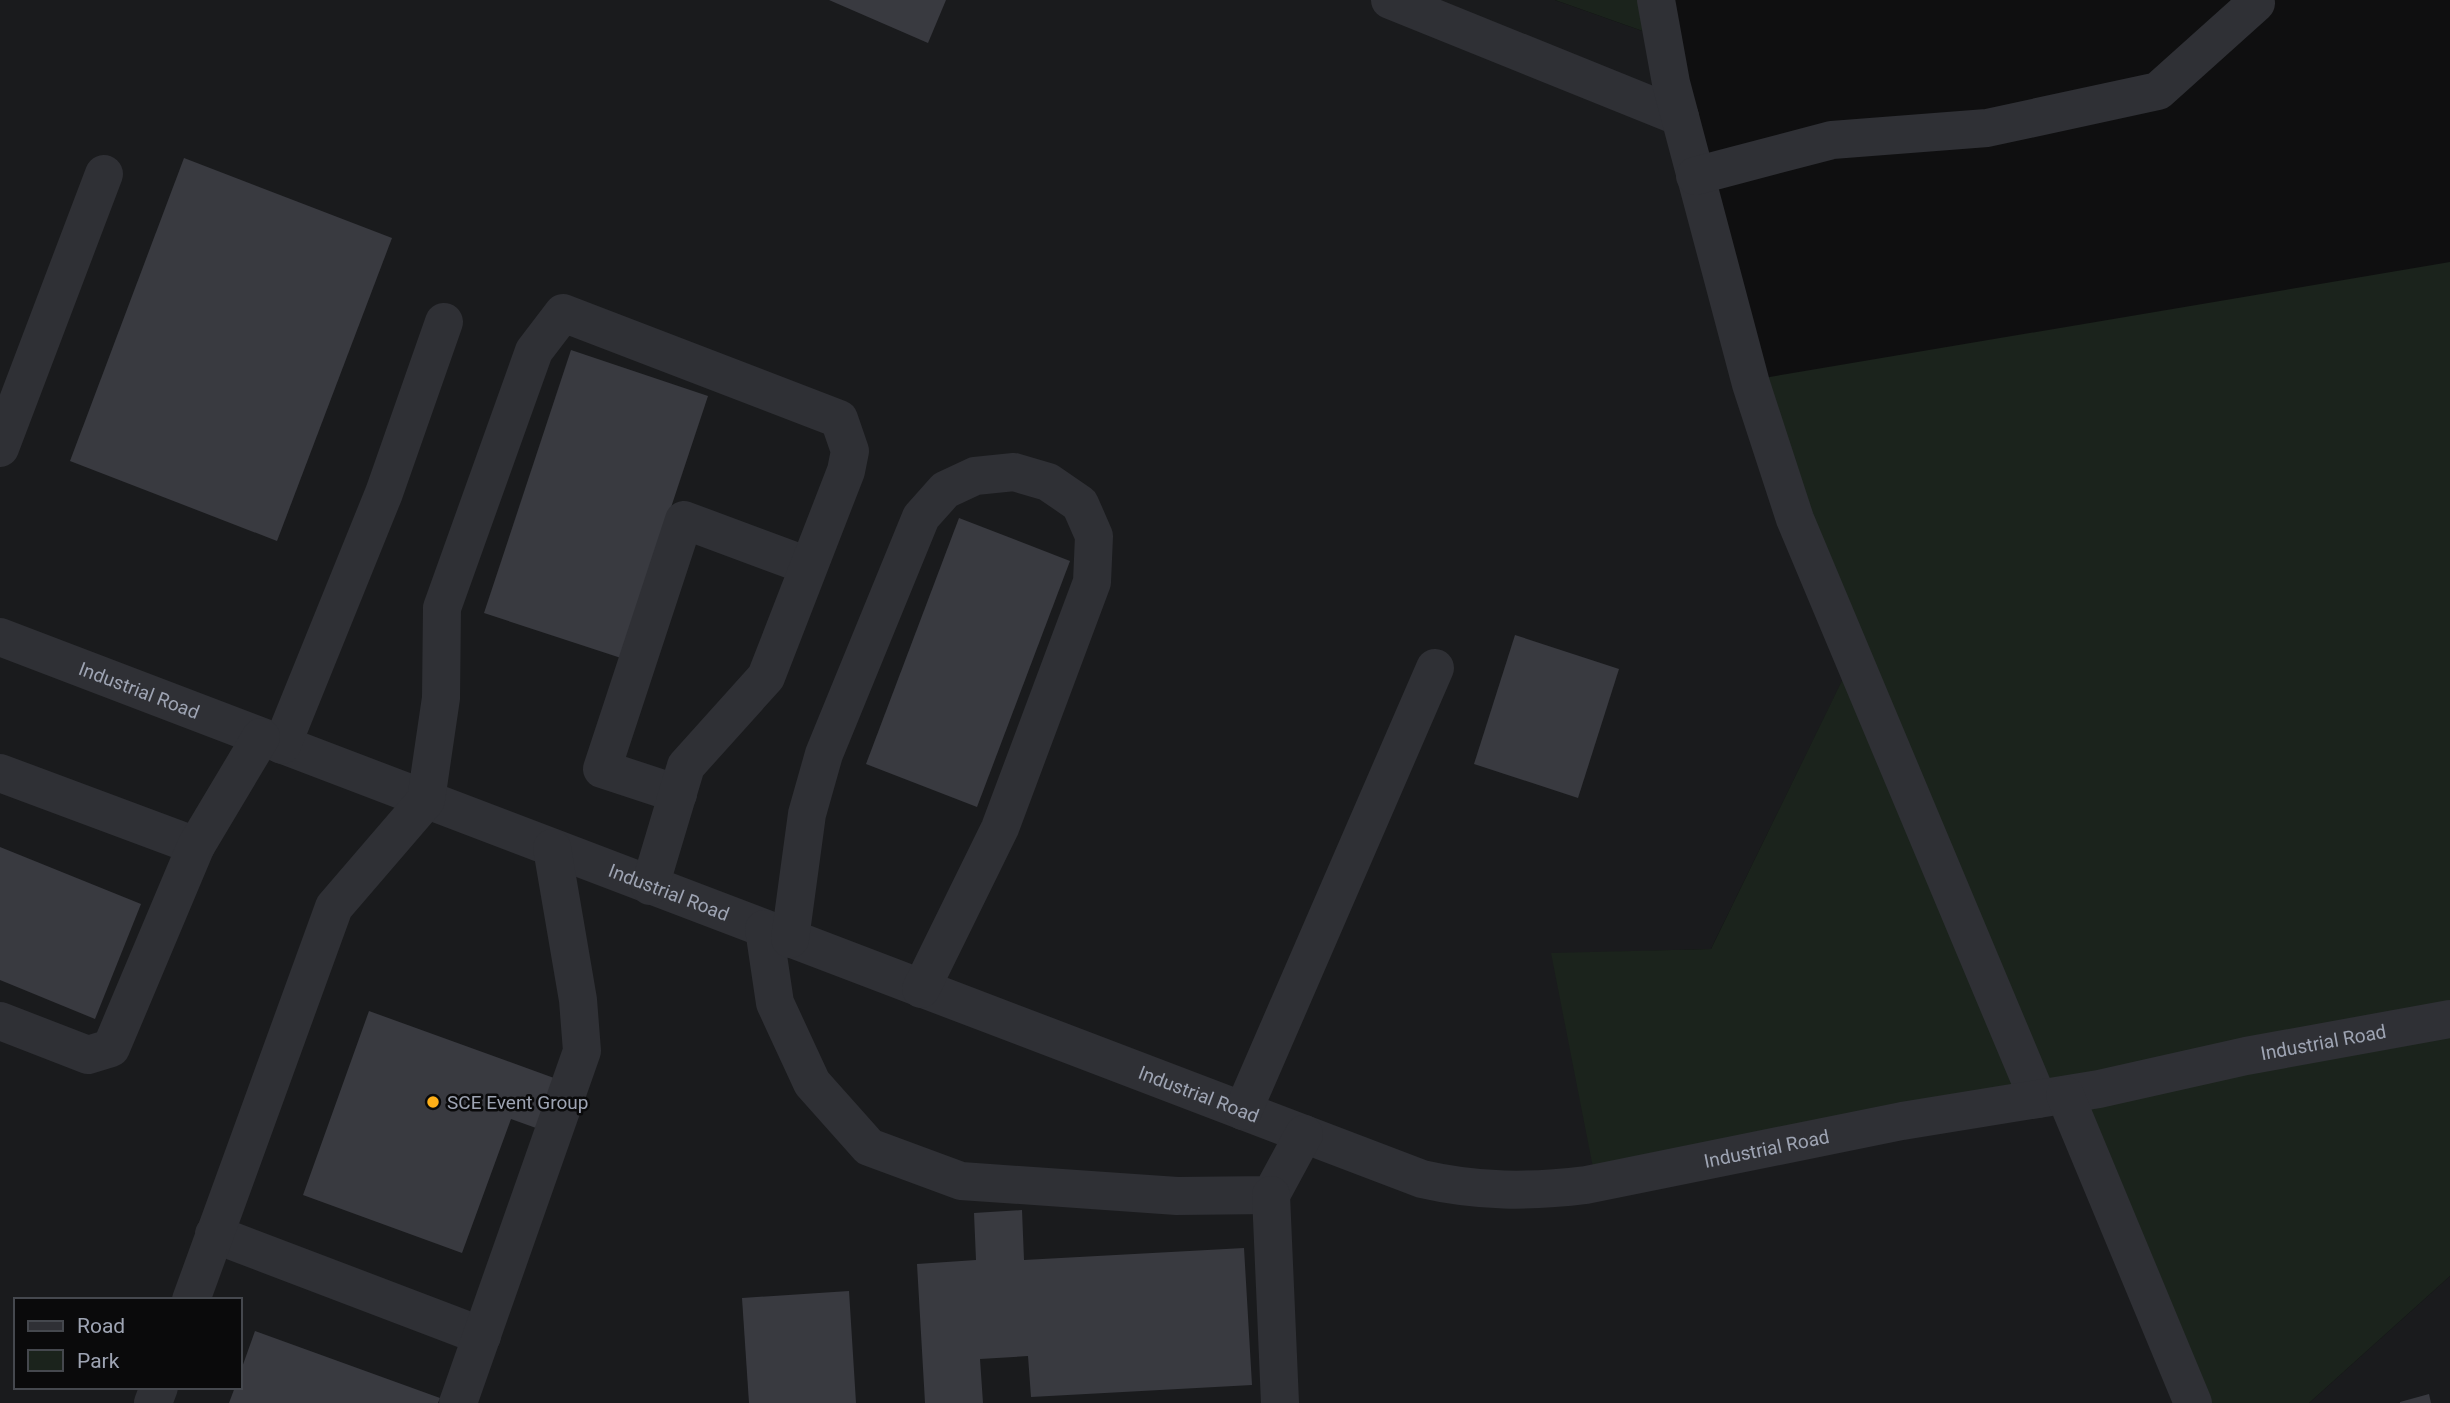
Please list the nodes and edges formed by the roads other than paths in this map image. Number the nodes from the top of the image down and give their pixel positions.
1 (1390, 0) edge
2 (1656, 0) edge
3 (2256, 3) dead end
4 (1680, 117) junction
5 (104, 174) dead end
6 (1695, 176) junction
7 (444, 322) dead end
8 (0, 447) edge
9 (807, 566) junction
10 (0, 637) edge
11 (1435, 668) dead end
12 (271, 741) junction
13 (0, 773) edge
14 (678, 794) junction
15 (426, 800) junction
16 (196, 846) junction
17 (552, 848) junction
18 (650, 886) junction
19 (777, 934) junction
20 (921, 989) junction
21 (2450, 1019) edge
22 (0, 1021) edge
23 (2052, 1097) junction
24 (1243, 1111) junction
25 (1304, 1134) junction
26 (1271, 1195) junction
27 (214, 1234) junction
28 (192, 1298) edge
29 (482, 1336) junction
30 (458, 1403) edge
31 (1280, 1403) edge
32 (2193, 1403) edge

1 - 4 street
2 - 4 street
3 - 6 street
4 - 6 street
5 - 8 street
6 - 23 street
7 - 12 street
9 - 14 street
9 - 14 street
9 - 15 street
10 - 12 street, Industrial Road
11 - 24 street
12 - 15 street, Industrial Road
12 - 16 street
13 - 16 street
14 - 18 street
15 - 17 street, Industrial Road
15 - 27 street
16 - 22 street
17 - 18 street, Industrial Road
17 - 29 street
18 - 19 street, Industrial Road
19 - 20 street, Industrial Road
19 - 20 street
19 - 26 street
20 - 24 street, Industrial Road
21 - 23 street, Industrial Road
23 - 25 street, Industrial Road
23 - 32 street
24 - 25 street, Industrial Road
25 - 26 street
26 - 31 street
27 - 28 street
27 - 29 street
29 - 30 street

